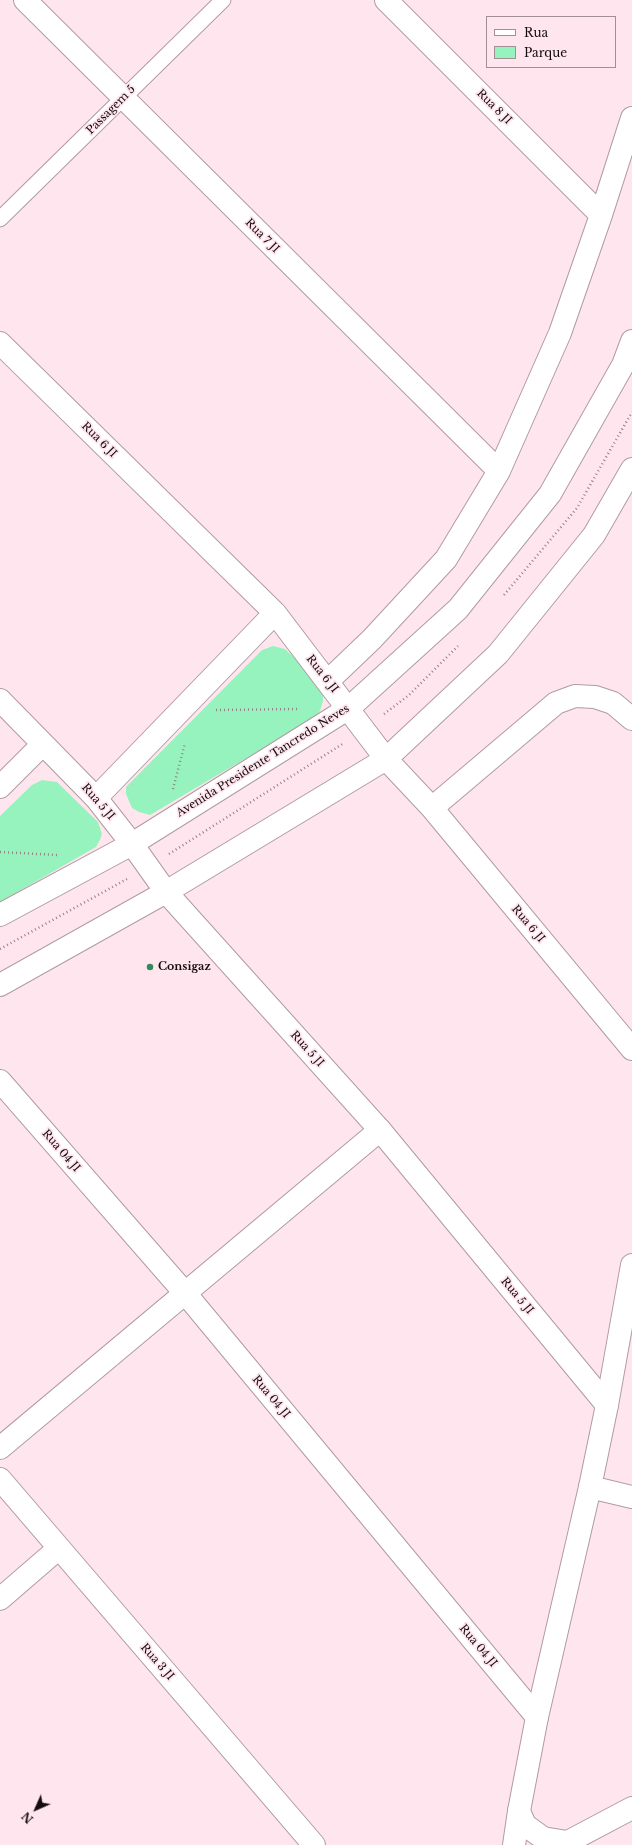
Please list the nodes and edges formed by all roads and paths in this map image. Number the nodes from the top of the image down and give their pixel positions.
1 (25, 0) edge
2 (222, 0) edge
3 (386, 0) edge
4 (123, 98) junction
5 (632, 118) edge
6 (602, 215) junction
7 (0, 219) edge
8 (632, 341) edge
9 (0, 343) edge
10 (632, 469) edge
11 (499, 472) junction
12 (275, 613) junction
13 (328, 681) junction
14 (0, 700) edge
15 (349, 708) junction
16 (302, 709) dead end
17 (209, 710) dead end
18 (632, 719) edge
19 (186, 740) dead end
20 (43, 744) junction
21 (386, 759) junction
22 (0, 787) edge
23 (96, 798) junction
24 (432, 808) junction
25 (164, 824) junction
26 (132, 844) junction
27 (0, 852) edge
28 (60, 856) dead end
29 (166, 892) junction
30 (0, 915) edge
31 (0, 985) edge
32 (632, 1049) edge
33 (0, 1081) edge
34 (380, 1130) junction
35 (632, 1265) edge
36 (185, 1293) junction
37 (607, 1405) junction
38 (0, 1448) edge
39 (0, 1479) edge
40 (590, 1487) junction
41 (632, 1497) edge
42 (59, 1548) junction
43 (0, 1599) edge
44 (537, 1717) junction
45 (632, 1808) edge
46 (519, 1811) junction
47 (565, 1844) edge
48 (314, 1845) edge
49 (514, 1845) edge

1 - 4 street, Rua 7 JI
2 - 4 lane, Passagem 5
3 - 6 street, Rua 8 JI
4 - 7 lane, Passagem 5
4 - 11 street, Rua 7 JI
5 - 6 street
6 - 11 street
8 - 15 street, Avenida Presidente Tancredo Neves
9 - 12 street, Rua 6 JI
10 - 21 street
11 - 13 street
12 - 13 street, Rua 6 JI
12 - 23 street
13 - 15 street, Rua 6 JI
14 - 20 street, Rua 5 JI
15 - 21 street, Rua 6 JI
15 - 25 street, Avenida Presidente Tancredo Neves
16 - 17 path
18 - 24 street
19 - 25 path
20 - 22 street
20 - 23 street, Rua 5 JI
21 - 24 street, Rua 6 JI
21 - 29 street
23 - 26 street, Rua 5 JI
24 - 32 street, Rua 6 JI
25 - 26 street, Avenida Presidente Tancredo Neves
26 - 29 street, Rua 5 JI
26 - 30 street, Avenida Presidente Tancredo Neves
27 - 28 path
29 - 31 street
29 - 34 street, Rua 5 JI
33 - 36 street, Rua 04 JI
34 - 36 street
34 - 37 street, Rua 5 JI
35 - 37 street
36 - 38 street
36 - 44 street, Rua 04 JI
37 - 40 street
39 - 42 street, Rua 3 JI
40 - 41 street
40 - 44 street
42 - 43 street
42 - 48 street, Rua 3 JI
44 - 46 street
45 - 47 street
46 - 47 street
46 - 49 street

